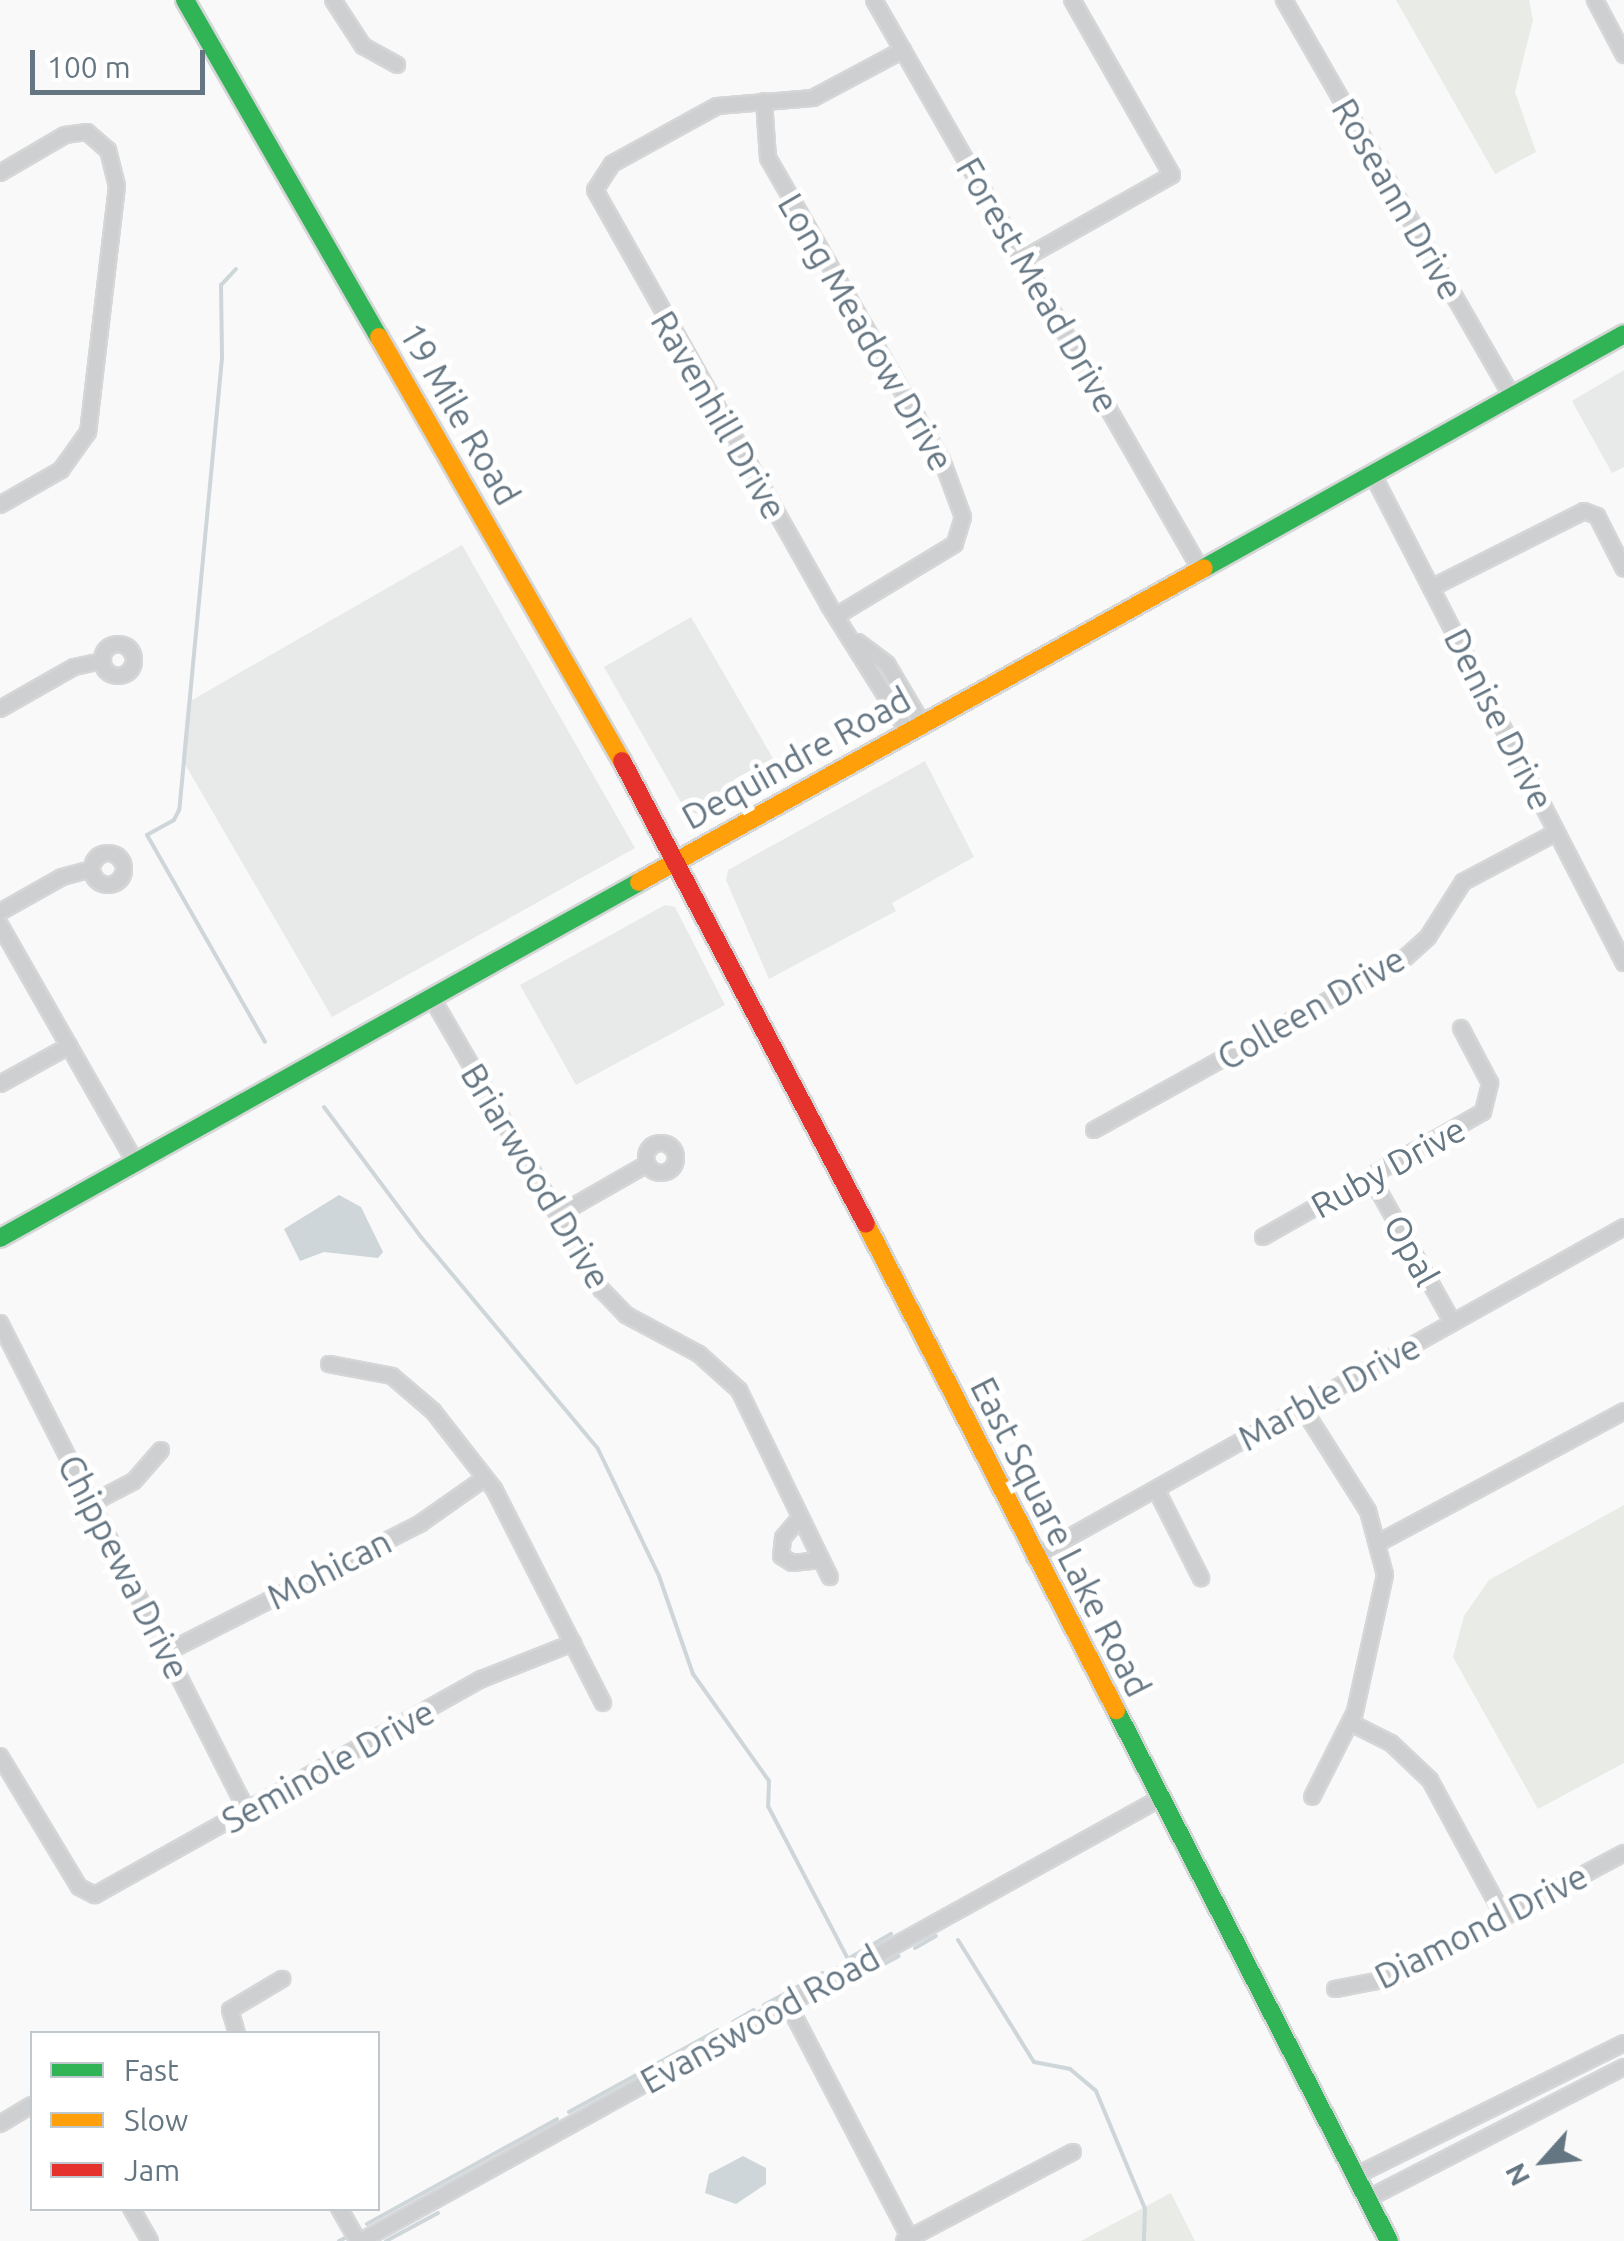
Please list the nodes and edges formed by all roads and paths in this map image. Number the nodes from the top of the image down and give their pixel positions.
1 (185, 0) edge
2 (332, 0) edge
3 (874, 0) edge
4 (1072, 0) edge
5 (1284, 0) edge
6 (1595, 0) edge
7 (902, 50) junction
8 (1624, 54) edge
9 (397, 65) dead end
10 (764, 101) junction
11 (0, 173) edge
12 (1023, 259) junction
13 (1624, 334) edge
14 (1512, 397) junction
15 (1373, 474) junction
16 (0, 506) edge
17 (1624, 568) edge
18 (1201, 570) junction
19 (1432, 588) junction
20 (836, 616) junction
21 (102, 661) dead end
22 (0, 709) edge
23 (916, 729) junction
24 (1557, 832) junction
25 (679, 860) junction
26 (92, 869) dead end
27 (0, 912) edge
28 (0, 925) edge
29 (1624, 963) edge
30 (432, 998) junction
31 (1461, 1028) dead end
32 (69, 1046) junction
33 (0, 1084) edge
34 (1094, 1130) dead end
35 (136, 1163) junction
36 (648, 1164) dead end
37 (1371, 1177) junction
38 (558, 1216) junction
39 (1624, 1227) edge
40 (1263, 1237) dead end
41 (0, 1238) edge
42 (0, 1323) edge
43 (1453, 1323) junction
44 (330, 1364) dead end
45 (1302, 1408) junction
46 (1624, 1411) edge
47 (161, 1450) dead end
48 (485, 1478) junction
49 (1156, 1488) junction
50 (92, 1504) junction
51 (798, 1520) junction
52 (1380, 1542) junction
53 (1034, 1557) junction
54 (820, 1560) junction
55 (830, 1577) dead end
56 (1201, 1578) dead end
57 (573, 1642) junction
58 (167, 1652) junction
59 (603, 1703) dead end
60 (1351, 1723) junction
61 (0, 1756) edge
62 (6, 1781) edge
63 (1312, 1797) dead end
64 (1159, 1798) junction
65 (247, 1811) junction
66 (1624, 1853) edge
67 (1504, 1917) junction
68 (282, 1979) dead end
69 (1335, 1988) dead end
70 (788, 2004) junction
71 (236, 2031) edge
72 (1624, 2043) edge
73 (1624, 2068) edge
74 (1499, 2102) junction
75 (30, 2106) edge
76 (1510, 2123) junction
77 (0, 2124) edge
78 (1073, 2152) dead end
79 (1356, 2176) junction
80 (1367, 2198) junction
81 (133, 2211) edge
82 (341, 2211) edge
83 (907, 2240) edge
84 (150, 2241) edge
85 (359, 2241) edge
86 (1389, 2241) edge

1 - 25 main road, 19 Mile Road
2 - 9 street
3 - 7 street, Forest Mead Drive
4 - 12 street
5 - 14 street, Roseann Drive
6 - 8 street
7 - 10 street
7 - 12 street, Forest Mead Drive
10 - 20 street, Long Meadow Drive
10 - 20 street, Ravenhill Drive
11 - 16 street
12 - 18 street, Forest Mead Drive
13 - 14 main road, Dequindre Road
14 - 15 main road, Dequindre Road
15 - 18 main road, Dequindre Road
15 - 19 street, Denise Drive
17 - 19 street
18 - 23 main road, Dequindre Road
19 - 24 street, Denise Drive
20 - 23 street, Ravenhill Drive
21 - 22 street
23 - 25 main road, Dequindre Road
24 - 29 street, Denise Drive
24 - 34 street, Colleen Drive
25 - 30 main road, Dequindre Road
25 - 53 main road, East Square Lake Road
26 - 27 street
28 - 32 street
30 - 35 main road, Dequindre Road
30 - 38 street, Briarwood Drive
31 - 37 street, Ruby Drive
32 - 33 street
32 - 35 street
35 - 41 main road, Dequindre Road
36 - 38 street
37 - 40 street, Ruby Drive
37 - 43 street, Opal
38 - 51 street, Briarwood Drive
39 - 43 street, Marble Drive
42 - 50 street, Chippewa Drive
43 - 45 street, Marble Drive
44 - 48 street
45 - 49 street, Marble Drive
45 - 52 street
46 - 52 street
47 - 50 street
48 - 57 street
48 - 58 street, Mohican
49 - 53 street, Marble Drive
49 - 56 street
50 - 58 street, Chippewa Drive
51 - 54 street, Briarwood Drive
51 - 54 street
52 - 60 street
53 - 64 main road, East Square Lake Road
54 - 55 street, Briarwood Drive
57 - 59 street
57 - 65 street, Seminole Drive
58 - 65 street, Chippewa Drive
60 - 63 street
60 - 67 street
61 - 62 street
62 - 65 street, Seminole Drive
64 - 70 street, Evanswood Road
64 - 79 main road, East Square Lake Road
66 - 67 street, Diamond Drive
67 - 69 street, Diamond Drive
68 - 71 street
70 - 83 street
70 - 85 street, Evanswood Road
72 - 74 street
73 - 76 street
74 - 76 street
74 - 79 street
75 - 77 street
76 - 80 street
78 - 83 street
79 - 80 main road, East Square Lake Road
80 - 86 main road, East Square Lake Road
81 - 84 street
82 - 85 street

